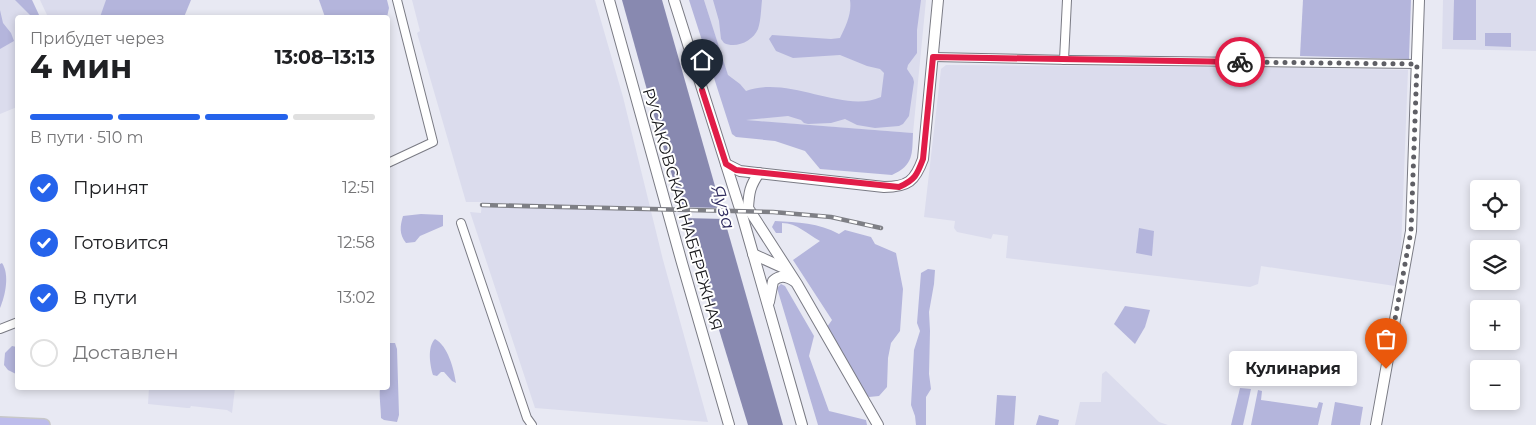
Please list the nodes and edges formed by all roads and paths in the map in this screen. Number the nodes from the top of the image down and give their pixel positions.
1 (397, 0) edge
2 (609, 0) edge
3 (674, 0) edge
4 (938, 0) edge
5 (1067, 0) edge
6 (1419, 0) edge
7 (933, 57) junction
8 (1064, 60) junction
9 (1417, 64) junction
10 (390, 162) edge
11 (726, 164) junction
12 (759, 174) junction
13 (738, 201) junction
14 (461, 223) dead end
15 (753, 254) junction
16 (787, 269) junction
17 (797, 284) junction
18 (768, 306) junction
19 (15, 323) edge
20 (0, 329) edge
21 (0, 422) edge
22 (530, 422) edge
23 (727, 423) edge
24 (876, 423) edge
25 (44, 425) edge
26 (802, 425) edge
27 (1376, 425) edge

1 - 10 street
2 - 23 main road, РУСАКОВСКАЯ НАБЕРЕЖНАЯ
3 - 11 main road
4 - 7 main road
5 - 8 street
6 - 9 main road
7 - 8 street
7 - 12 main road
8 - 9 street
9 - 27 main road
11 - 12 main road
11 - 13 main road
12 - 13 main road
12 - 16 main road
13 - 15 main road
14 - 22 street
15 - 16 main road
15 - 18 main road
16 - 17 main road
17 - 18 main road
17 - 24 main road
18 - 26 main road
19 - 20 street
21 - 25 main road

